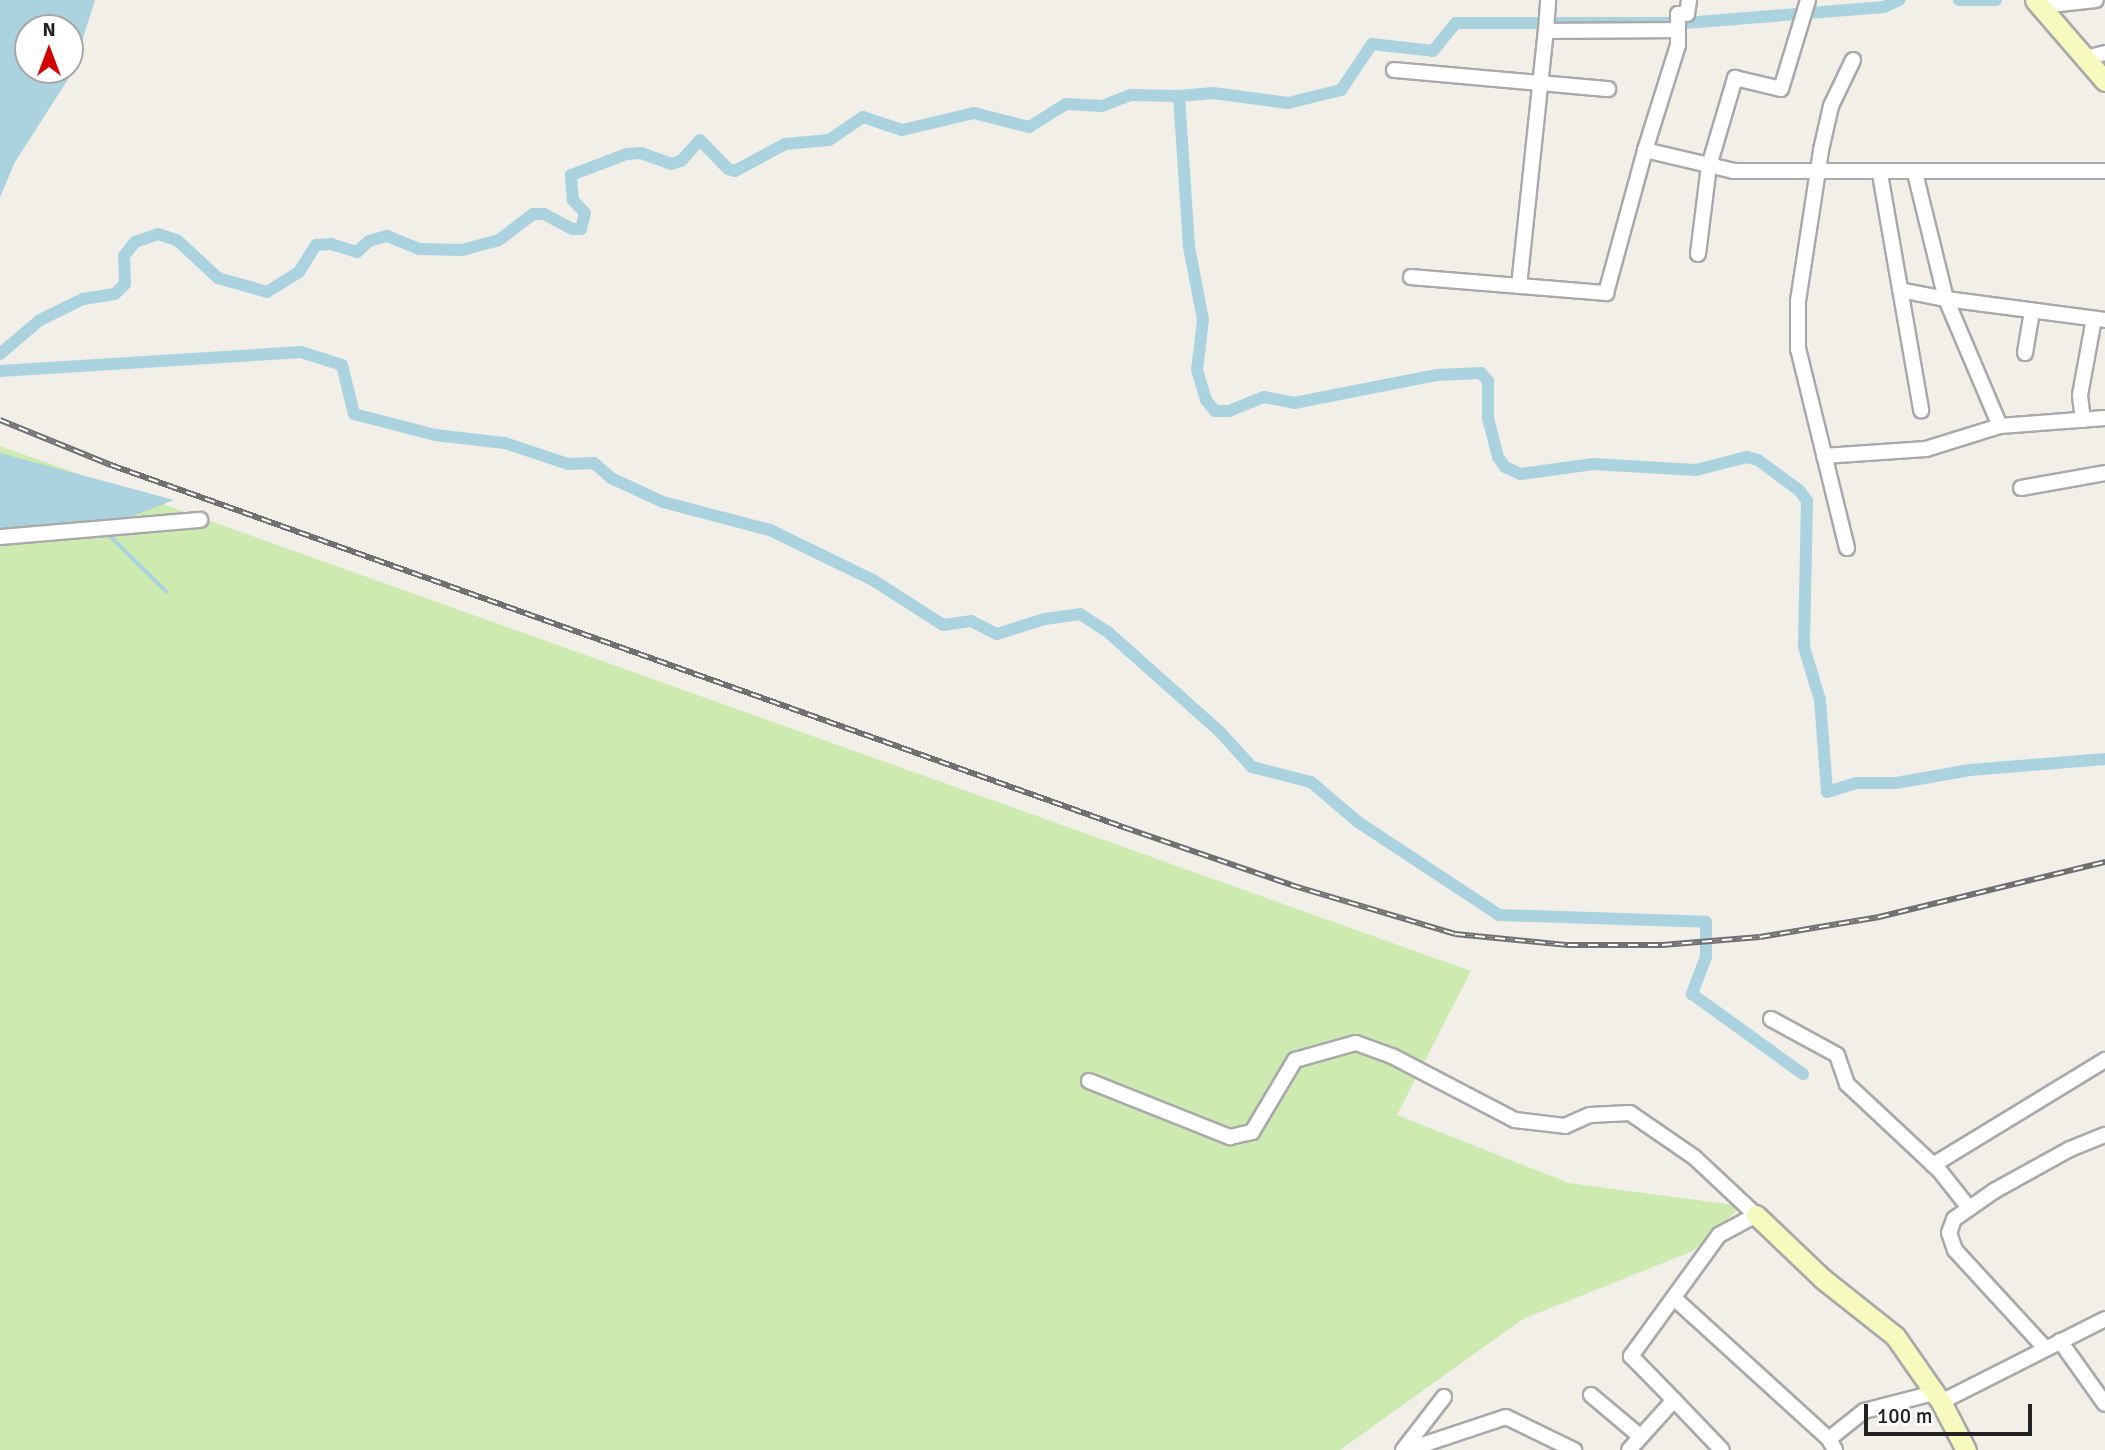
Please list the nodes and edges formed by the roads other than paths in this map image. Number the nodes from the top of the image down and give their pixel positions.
1 (1548, 0) edge
2 (1689, 0) edge
3 (1808, 0) edge
4 (2096, 0) edge
5 (2038, 3) edge
6 (1678, 30) junction
7 (1546, 31) junction
8 (2105, 53) edge
9 (2085, 58) junction
10 (1853, 60) dead end
11 (1394, 70) dead end
12 (2105, 81) edge
13 (1540, 83) junction
14 (1608, 89) dead end
15 (1645, 150) junction
16 (1709, 166) junction
17 (2105, 170) edge
18 (1820, 173) junction
19 (1914, 173) junction
20 (1880, 174) junction
21 (1698, 254) dead end
22 (1410, 277) dead end
23 (1519, 286) junction
24 (1900, 290) junction
25 (1947, 299) junction
26 (2032, 311) junction
27 (2100, 320) edge
28 (2025, 353) dead end
29 (1921, 410) dead end
30 (2105, 418) edge
31 (2083, 420) junction
32 (2000, 426) junction
33 (1824, 456) junction
34 (2105, 472) edge
35 (2021, 488) dead end
36 (200, 520) dead end
37 (0, 537) edge
38 (1847, 548) dead end
39 (1771, 1019) dead end
40 (2105, 1060) edge
41 (1089, 1082) dead end
42 (2105, 1135) edge
43 (1933, 1165) junction
44 (1969, 1208) junction
45 (1756, 1215) junction
46 (1674, 1298) junction
47 (2105, 1319) edge
48 (2060, 1340) junction
49 (2045, 1348) junction
50 (1591, 1395) dead end
51 (1444, 1397) dead end
52 (1938, 1398) junction
53 (1674, 1400) junction
54 (2105, 1404) edge
55 (1641, 1437) junction
56 (1832, 1445) edge
57 (1405, 1450) edge
58 (1574, 1450) edge
59 (1629, 1450) edge
60 (1722, 1450) edge
61 (1966, 1450) edge

1 - 7 street
2 - 6 street
3 - 16 street
4 - 5 street
5 - 9 street
6 - 7 street
6 - 15 street
7 - 13 street
8 - 9 street
9 - 12 street
10 - 18 street
11 - 13 street
13 - 14 street
13 - 23 street
15 - 16 street
15 - 23 street
16 - 18 street
16 - 21 street
17 - 19 street
18 - 20 street
18 - 33 street
19 - 20 street
19 - 25 street
20 - 24 street
22 - 23 street
24 - 25 street
24 - 29 street
25 - 26 street
25 - 32 street
26 - 27 street
26 - 28 street
27 - 31 street
30 - 31 street
31 - 32 street
32 - 33 street
33 - 38 street
34 - 35 street
36 - 37 street
39 - 43 street
40 - 43 street
41 - 45 street
42 - 44 street
43 - 44 street
44 - 49 street
45 - 46 street
45 - 52 street
46 - 53 street
46 - 56 street
47 - 48 street
48 - 49 street
48 - 54 street
49 - 52 street
50 - 55 street
51 - 57 street
52 - 56 street
52 - 61 street
53 - 55 street
53 - 60 street
55 - 59 street
57 - 58 street

